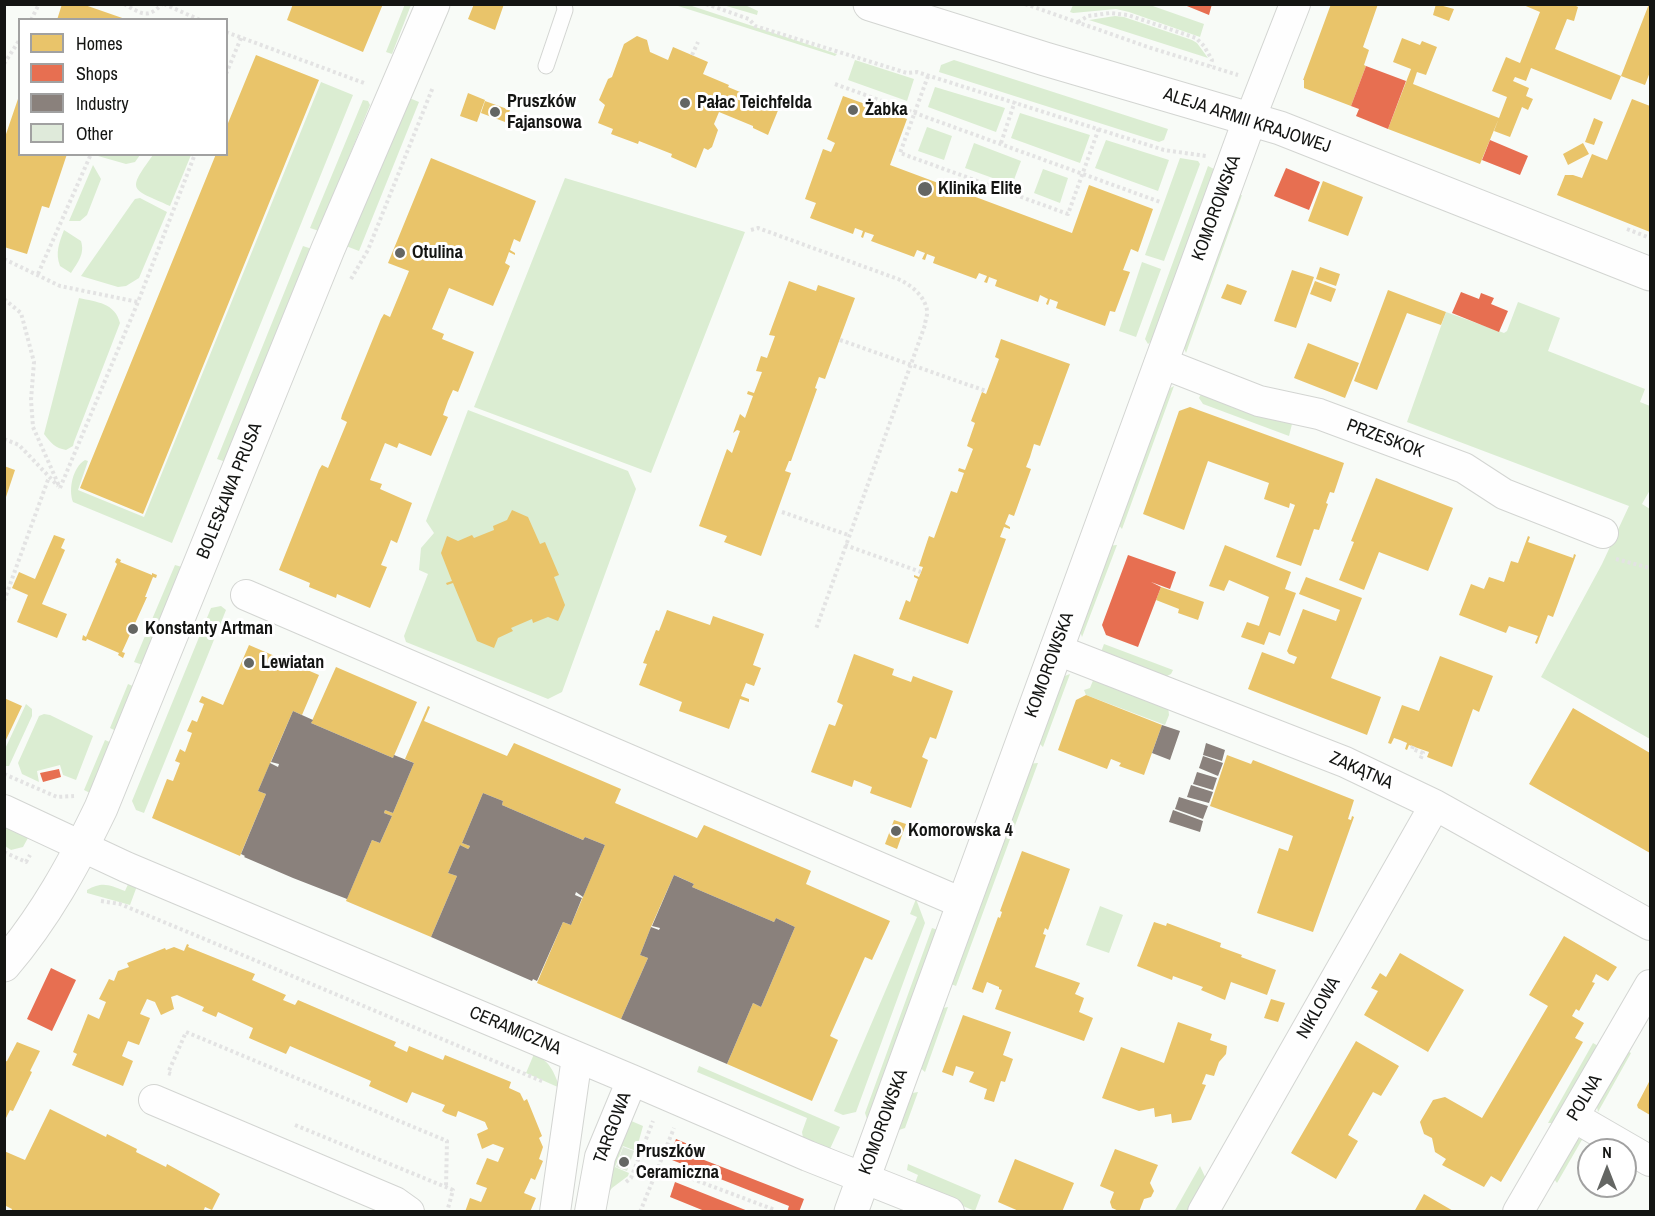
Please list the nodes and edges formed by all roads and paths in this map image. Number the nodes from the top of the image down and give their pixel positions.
1 (39, 4) edge
2 (124, 4) edge
3 (163, 4) edge
4 (433, 4) edge
5 (564, 4) edge
6 (706, 4) edge
7 (870, 4) edge
8 (1025, 4) edge
9 (1295, 4) edge
10 (154, 13) junction
11 (32, 18) edge
12 (152, 18) edge
13 (195, 18) edge
14 (1077, 22) junction
15 (228, 33) edge
16 (241, 38) junction
17 (18, 42) edge
18 (698, 42) dead end
19 (692, 55) dead end
20 (4, 64) edge
21 (546, 66) dead end
22 (1210, 66) junction
23 (228, 69) edge
24 (928, 76) junction
25 (1247, 77) dead end
26 (364, 83) dead end
27 (836, 84) dead end
28 (432, 91) dead end
29 (1015, 101) junction
30 (914, 113) junction
31 (1250, 119) junction
32 (1099, 128) junction
33 (1001, 144) junction
34 (90, 156) edge
35 (194, 156) edge
36 (1212, 157) dead end
37 (1083, 173) junction
38 (1160, 202) dead end
39 (751, 230) dead end
40 (4, 259) edge
41 (362, 264) dead end
42 (1650, 274) edge
43 (38, 275) junction
44 (4, 299) edge
45 (138, 302) junction
46 (840, 340) dead end
47 (909, 366) junction
48 (1159, 366) junction
49 (986, 391) dead end
50 (4, 439) edge
51 (49, 477) junction
52 (60, 488) junction
53 (782, 512) dead end
54 (848, 535) junction
55 (845, 544) junction
56 (1608, 545) joint
57 (1650, 568) edge
58 (921, 572) dead end
59 (246, 595) dead end
60 (4, 601) edge
61 (816, 628) dead end
62 (1055, 649) junction
63 (1413, 746) dead end
64 (1420, 760) dead end
65 (4, 774) edge
66 (57, 797) dead end
67 (1434, 805) junction
68 (4, 810) edge
69 (83, 847) junction
70 (101, 901) dead end
71 (962, 903) junction
72 (1650, 925) edge
73 (4, 965) edge
74 (1650, 985) edge
75 (577, 1057) junction
76 (179, 1077) dead end
77 (632, 1080) junction
78 (573, 1093) junction
79 (154, 1100) dead end
80 (655, 1115) dead end
81 (1574, 1117) junction
82 (286, 1121) dead end
83 (676, 1122) dead end
84 (1650, 1161) edge
85 (658, 1166) junction
86 (863, 1178) junction
87 (624, 1185) dead end
88 (446, 1187) junction
89 (409, 1212) edge
90 (447, 1212) edge
91 (555, 1212) edge
92 (590, 1212) edge
93 (640, 1212) edge
94 (775, 1212) edge
95 (851, 1212) edge
96 (949, 1212) edge
97 (1203, 1212) edge
98 (1518, 1212) edge

1 - 11 path
2 - 10 path
3 - 10 path
3 - 13 path
4 - 69 street, BOLESŁAWA PRUSA
5 - 21 lane
6 - 24 path
7 - 31 street, ALEJA ARMII KRAJOWEJ
8 - 14 path
9 - 31 street
10 - 12 path
14 - 22 path
14 - 22 path
15 - 16 path
16 - 23 path
16 - 26 path
17 - 20 path
18 - 19 path
22 - 25 path
24 - 29 path
24 - 30 path
27 - 30 path
28 - 41 path
29 - 32 path
29 - 33 path
30 - 33 path
30 - 37 path
31 - 42 street, ALEJA ARMII KRAJOWEJ
31 - 48 street, KOMOROWSKA
32 - 36 path
32 - 37 path
33 - 37 path
34 - 43 path
35 - 45 path
37 - 38 path
39 - 47 path
40 - 43 path
43 - 45 path
44 - 52 path
45 - 52 path
46 - 47 path
47 - 49 path
47 - 54 path
48 - 56 street, PRZESKOK
48 - 62 street, KOMOROWSKA
50 - 51 path
51 - 52 path
51 - 60 path
53 - 54 path
54 - 55 path
55 - 58 path
55 - 61 path
56 - 57 path
59 - 71 street
62 - 67 street, ZAKĄTNA
62 - 71 street, KOMOROWSKA
63 - 64 path
65 - 66 path
67 - 72 street, ZAKĄTNA
67 - 97 street, NIKLOWA
68 - 69 street, CERAMICZNA
69 - 73 street, BOLESŁAWA PRUSA
69 - 75 street, CERAMICZNA
70 - 78 path
71 - 86 street, KOMOROWSKA
74 - 81 street, POLNA
75 - 77 street, CERAMICZNA
75 - 78 street
76 - 88 path
77 - 86 street, CERAMICZNA
77 - 92 street, TARGOWA
78 - 91 street
79 - 89 street
80 - 87 path
81 - 84 street
81 - 98 street, POLNA
82 - 88 path
83 - 85 path
85 - 93 path
85 - 94 path
86 - 95 street, KOMOROWSKA
86 - 96 street, CERAMICZNA
88 - 90 path

